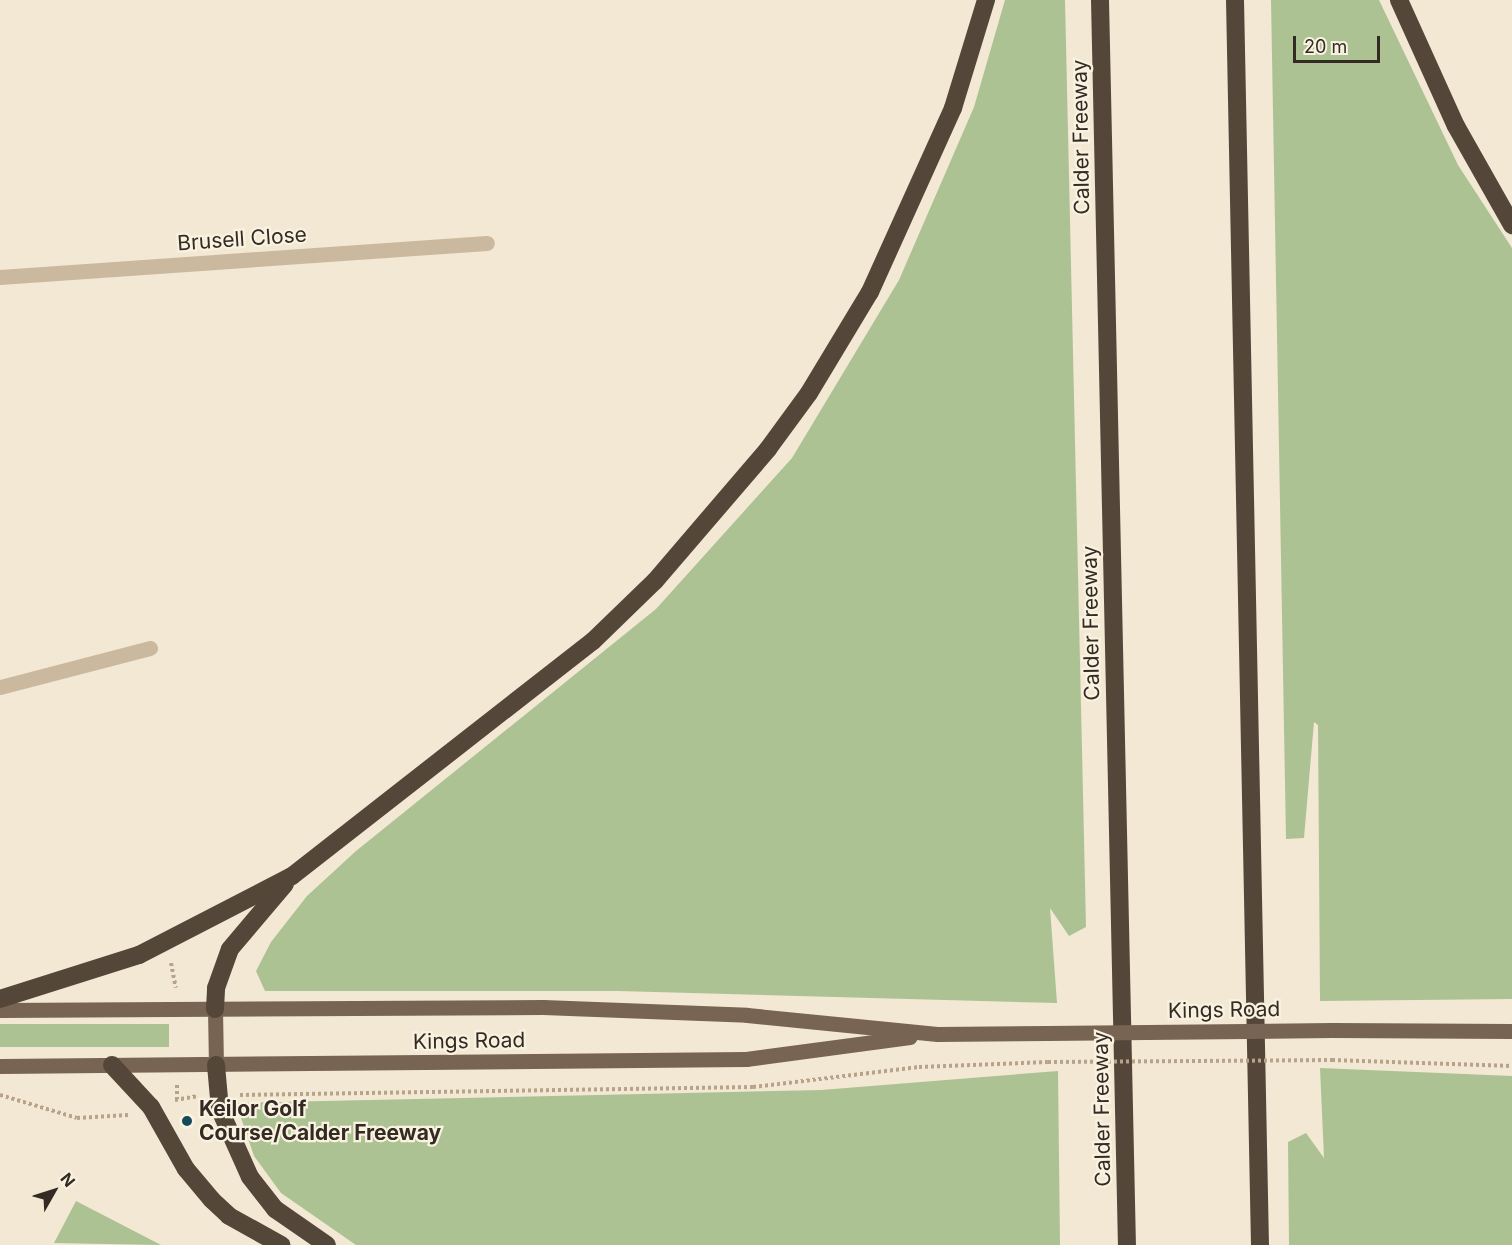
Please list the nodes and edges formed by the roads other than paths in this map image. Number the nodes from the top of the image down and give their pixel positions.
1 (986, 0) edge
2 (1100, 0) edge
3 (1235, 0) edge
4 (1399, 0) edge
5 (1512, 225) edge
6 (487, 243) dead end
7 (0, 278) edge
8 (150, 648) dead end
9 (0, 687) edge
10 (292, 876) junction
11 (0, 999) edge
12 (215, 1009) junction
13 (0, 1010) edge
14 (1512, 1031) edge
15 (937, 1034) junction
16 (111, 1065) junction
17 (216, 1065) junction
18 (0, 1066) edge
19 (281, 1245) edge
20 (327, 1245) edge
21 (1127, 1245) edge
22 (1260, 1245) edge

1 - 10 highway
2 - 21 highway, Calder Freeway
3 - 22 highway
4 - 5 highway
6 - 7 street, Brusell Close
8 - 9 street
10 - 11 highway
10 - 12 highway
12 - 13 main road, Kings Road
12 - 15 main road, Kings Road
12 - 17 main road
14 - 15 main road, Kings Road, bridge
15 - 17 main road, Kings Road
16 - 17 main road, Kings Road
16 - 18 main road, Kings Road
16 - 19 highway
17 - 20 highway

